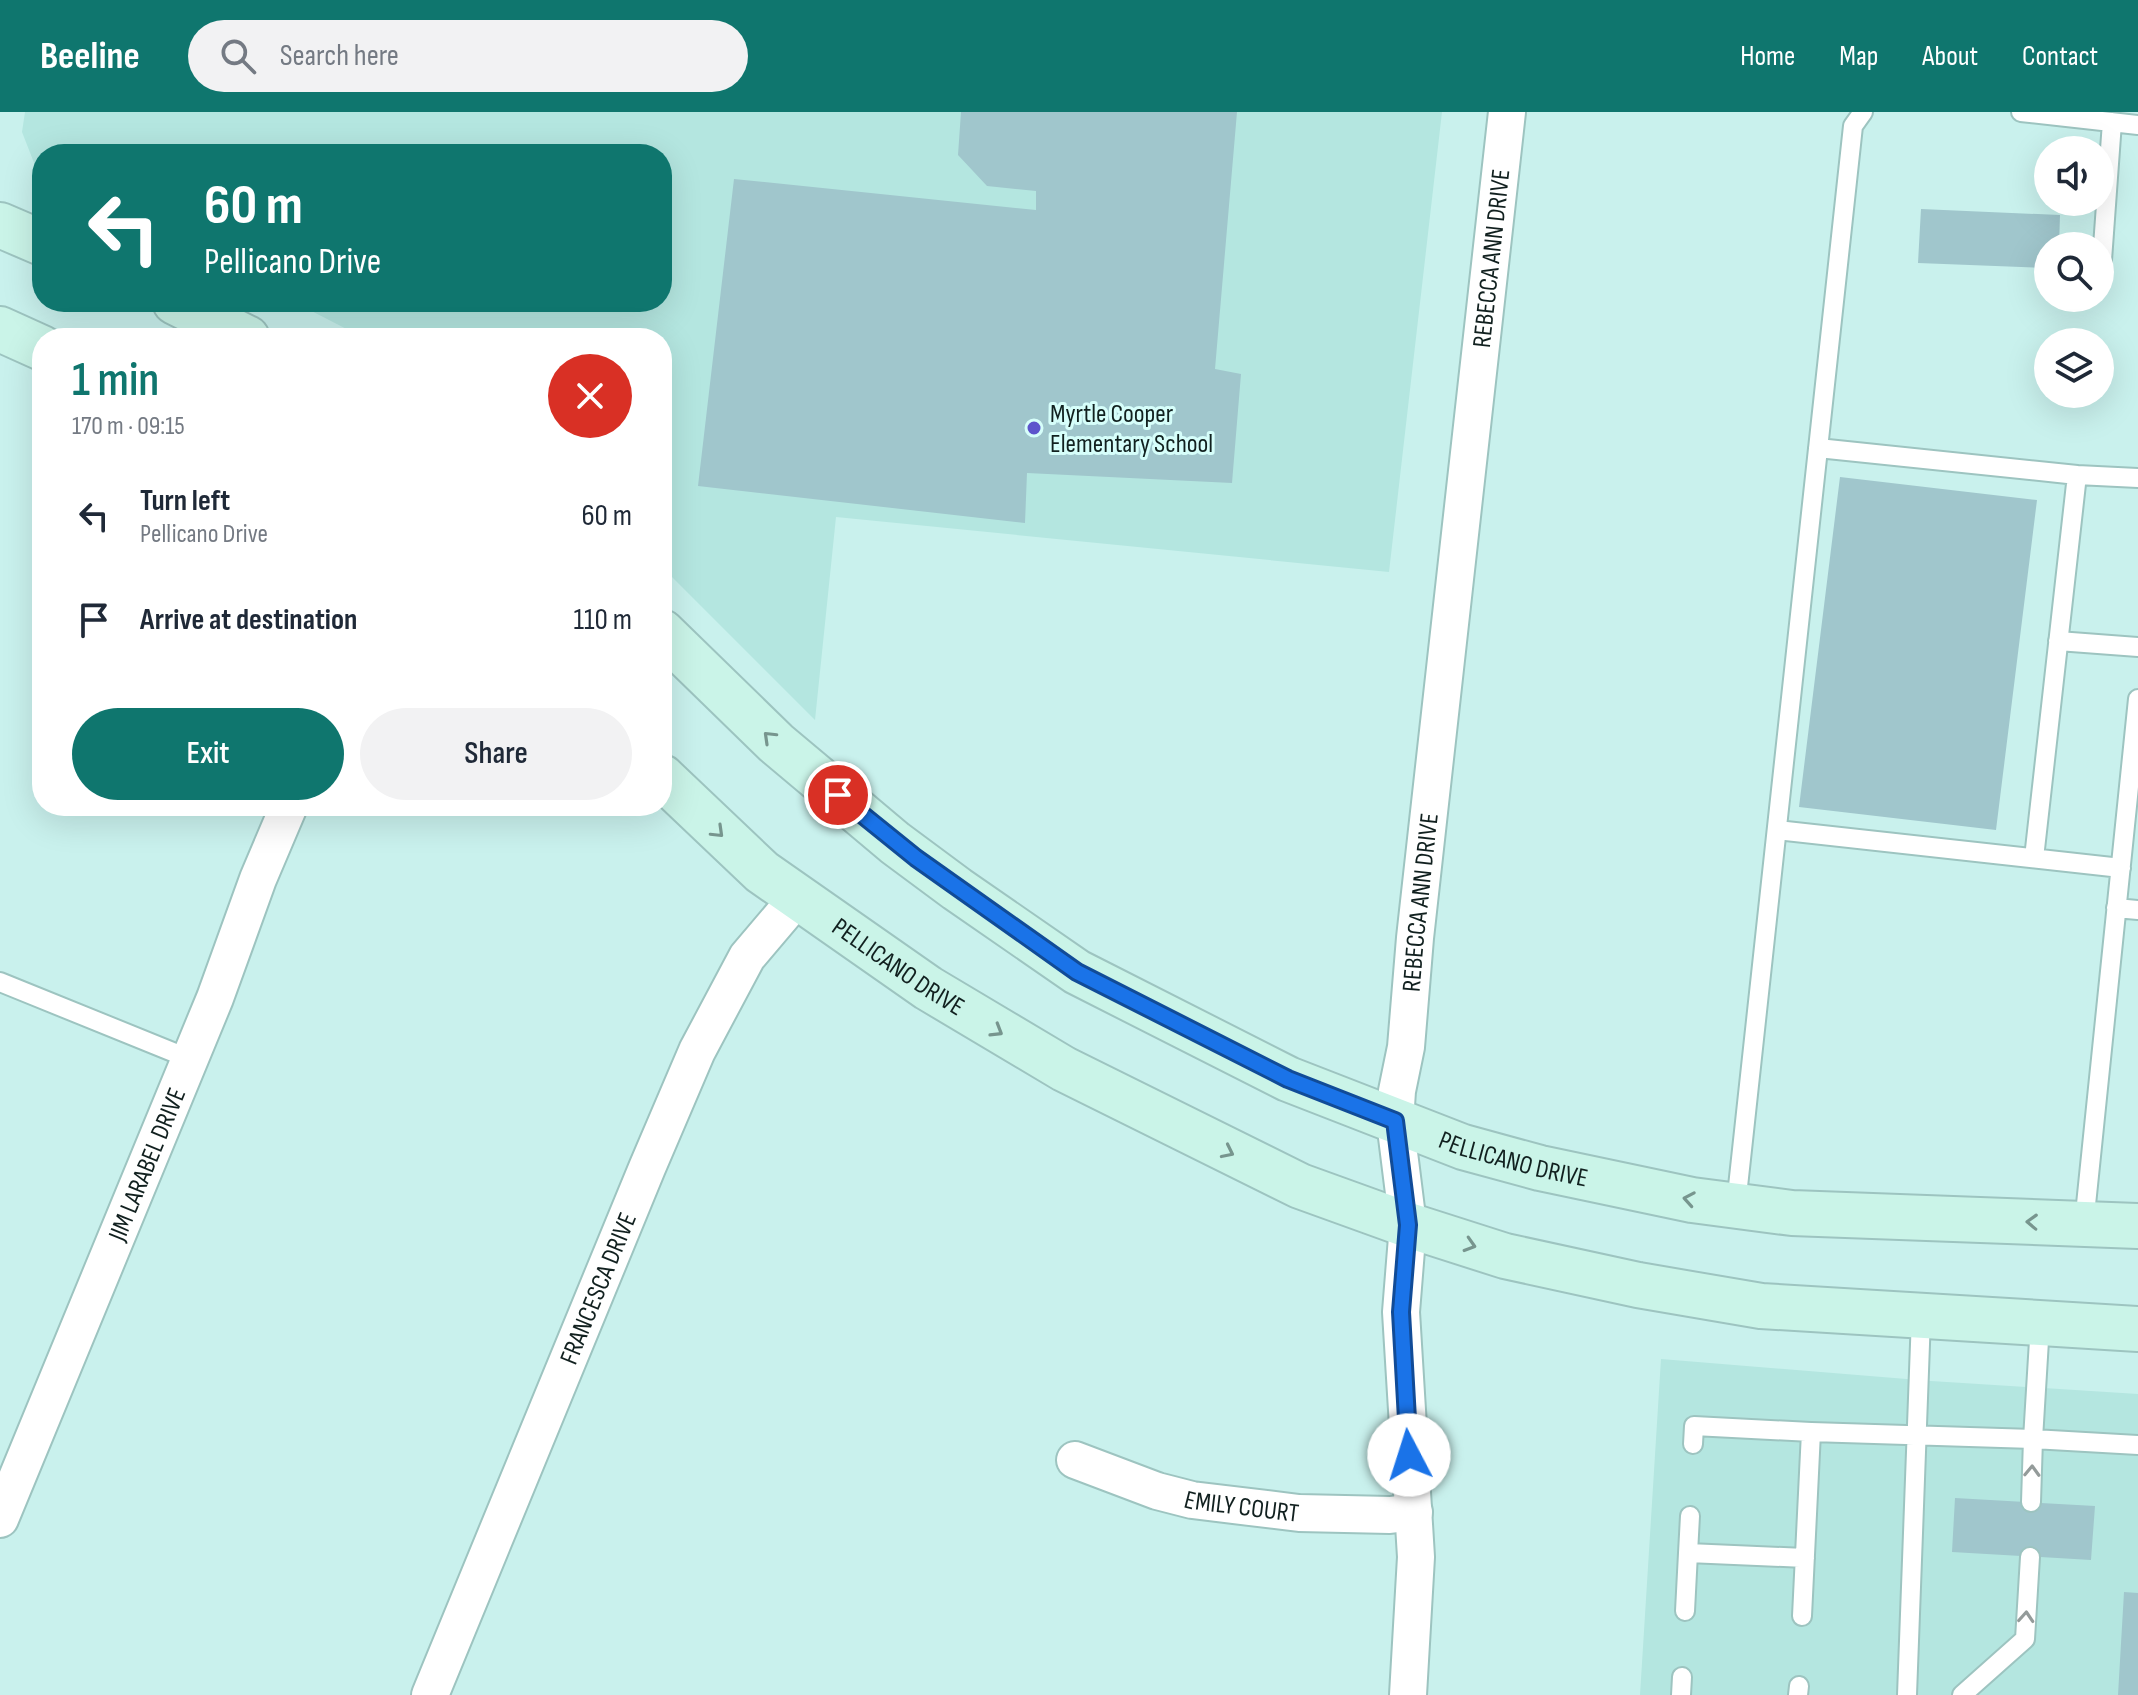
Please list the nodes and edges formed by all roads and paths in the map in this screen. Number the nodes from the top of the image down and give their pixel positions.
1 (1507, 112) edge
2 (1863, 112) edge
3 (2021, 112) edge
4 (2112, 122) junction
5 (2138, 125) edge
6 (0, 225) edge
7 (2104, 232) edge
8 (32, 239) edge
9 (195, 312) edge
10 (227, 328) edge
11 (0, 329) edge
12 (32, 343) edge
13 (1818, 448) junction
14 (2077, 475) junction
15 (2138, 478) edge
16 (2058, 641) junction
17 (672, 642) edge
18 (2138, 647) edge
19 (2138, 699) edge
20 (672, 787) edge
21 (285, 816) edge
22 (1777, 830) junction
23 (2034, 858) junction
24 (2121, 868) junction
25 (797, 898) junction
26 (2116, 908) junction
27 (2138, 910) edge
28 (0, 982) edge
29 (190, 1059) junction
30 (1395, 1121) junction
31 (1736, 1205) junction
32 (2084, 1224) junction
33 (1408, 1225) junction
34 (2138, 1226) edge
35 (1921, 1317) junction
36 (2040, 1324) junction
37 (2138, 1329) edge
38 (1811, 1432) junction
39 (1918, 1436) junction
40 (2033, 1439) junction
41 (1693, 1444) dead end
42 (2138, 1445) edge
43 (1075, 1460) dead end
44 (2031, 1502) dead end
45 (1414, 1512) junction
46 (1690, 1516) dead end
47 (0, 1519) edge
48 (1688, 1553) junction
49 (2030, 1557) dead end
50 (1805, 1558) junction
51 (1685, 1611) dead end
52 (1802, 1616) dead end
53 (430, 1695) edge
54 (1408, 1695) edge
55 (1907, 1695) edge
56 (1962, 1695) edge

1 - 30 street, REBECCA ANN DRIVE
2 - 13 lane
3 - 4 lane
4 - 5 lane
4 - 7 lane
6 - 8 main road
9 - 10 main road
11 - 12 main road
13 - 14 lane
13 - 22 lane
14 - 15 lane
14 - 16 lane
16 - 18 lane
16 - 23 lane
30 -> 17 main road, PELLICANO DRIVE
19 - 24 lane
20 -> 25 main road, PELLICANO DRIVE
21 - 29 street, JIM LARABEL DRIVE
22 - 23 lane
22 - 31 lane
23 - 24 lane
24 - 26 lane
25 -> 33 main road, PELLICANO DRIVE
25 - 53 street, FRANCESCA DRIVE
26 - 27 lane
26 - 32 lane
28 - 29 lane
29 - 47 street, JIM LARABEL DRIVE
31 -> 30 main road, PELLICANO DRIVE
30 - 33 street, REBECCA ANN DRIVE
32 -> 31 main road, PELLICANO DRIVE
32 - 34 main road, PELLICANO DRIVE
33 -> 35 main road, PELLICANO DRIVE
33 - 45 street, REBECCA ANN DRIVE
35 - 36 main road, PELLICANO DRIVE
35 - 39 lane
36 - 37 main road, PELLICANO DRIVE
36 - 40 lane
38 - 39 lane
38 - 41 lane
38 - 50 lane
39 - 40 lane
39 - 55 lane
40 - 42 lane
44 -> 40 lane
43 - 45 street, EMILY COURT
45 - 54 street, REBECCA ANN DRIVE
46 - 48 lane
48 - 50 lane
48 - 51 lane
56 -> 49 lane
50 - 52 lane

